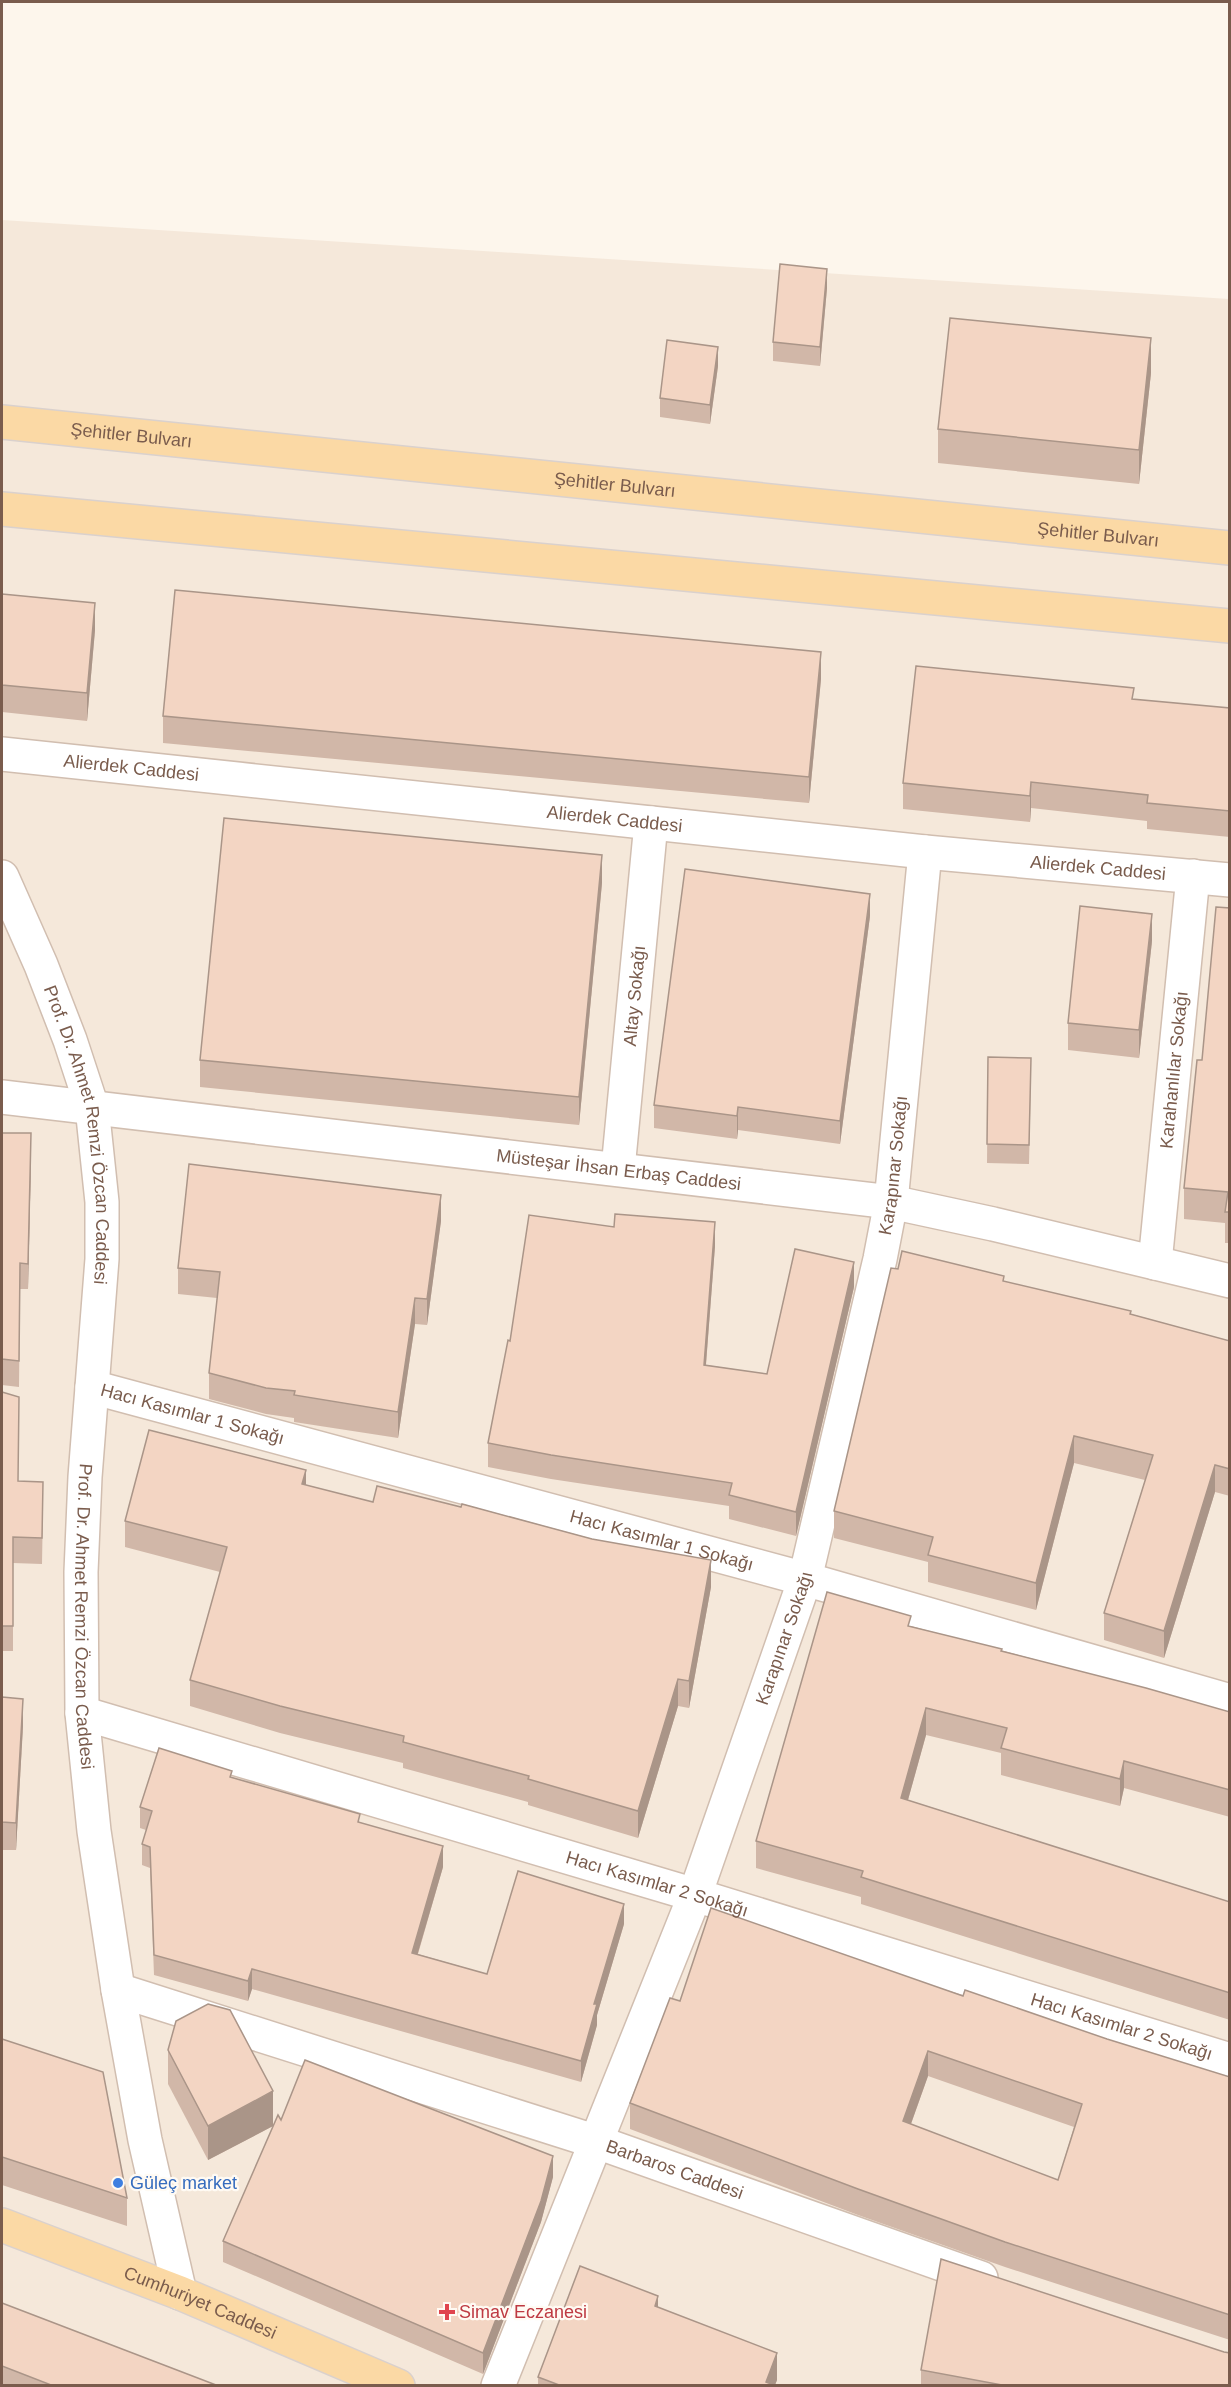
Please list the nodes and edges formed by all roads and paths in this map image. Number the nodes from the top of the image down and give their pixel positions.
1 (2, 422) edge
2 (2, 509) edge
3 (1230, 548) edge
4 (1230, 626) edge
5 (2, 754) edge
6 (651, 823) junction
7 (925, 852) junction
8 (1193, 876) junction
9 (2, 878) edge
10 (1230, 880) edge
11 (2, 1097) edge
12 (92, 1107) junction
13 (618, 1169) junction
14 (891, 1202) junction
15 (1155, 1263) junction
16 (1230, 1281) edge
17 (92, 1387) junction
18 (804, 1579) junction
19 (1230, 1701) edge
20 (82, 1713) junction
21 (695, 1895) junction
22 (118, 1990) junction
23 (1230, 2060) edge
24 (597, 2142) junction
25 (2, 2225) edge
26 (1010, 2289) edge
27 (180, 2293) junction
28 (398, 2385) edge
29 (498, 2385) edge

1 - 3 main road, Şehitler Bulvarı
2 - 4 main road
5 - 6 street, Alierdek Caddesi
6 - 7 street, Alierdek Caddesi
6 - 13 street, Altay Sokağı
7 - 8 street, Alierdek Caddesi
7 - 14 street, Karapınar Sokağı
8 - 10 street, Alierdek Caddesi
8 - 15 street, Karahanlılar Sokağı
9 - 12 street, Prof. Dr. Ahmet Remzi Özcan Caddesi
11 - 12 street, Müsteşar İhsan Erbaş Caddesi
12 - 13 street, Müsteşar İhsan Erbaş Caddesi
12 - 17 street, Prof. Dr. Ahmet Remzi Özcan Caddesi
13 - 14 street, Müsteşar İhsan Erbaş Caddesi
14 - 15 street, Müsteşar İhsan Erbaş Caddesi
14 - 18 street, Karapınar Sokağı
15 - 16 street, Müsteşar İhsan Erbaş Caddesi
17 - 18 street, Hacı Kasımlar 1 Sokağı
17 - 20 street, Prof. Dr. Ahmet Remzi Özcan Caddesi
18 - 19 street, Hacı Kasımlar 1 Sokağı
18 - 21 street, Karapınar Sokağı
20 - 21 street, Hacı Kasımlar 2 Sokağı
20 - 22 street, Prof. Dr. Ahmet Remzi Özcan Caddesi
21 - 23 street, Hacı Kasımlar 2 Sokağı
21 - 24 street, Karapınar Sokağı
22 - 24 street, Barbaros Caddesi
22 - 27 street, Prof. Dr. Ahmet Remzi Özcan Caddesi
24 - 26 street, Barbaros Caddesi
24 - 29 street, Karapınar Sokağı
25 - 27 main road, Cumhuriyet Caddesi
27 - 28 main road, Cumhuriyet Caddesi

